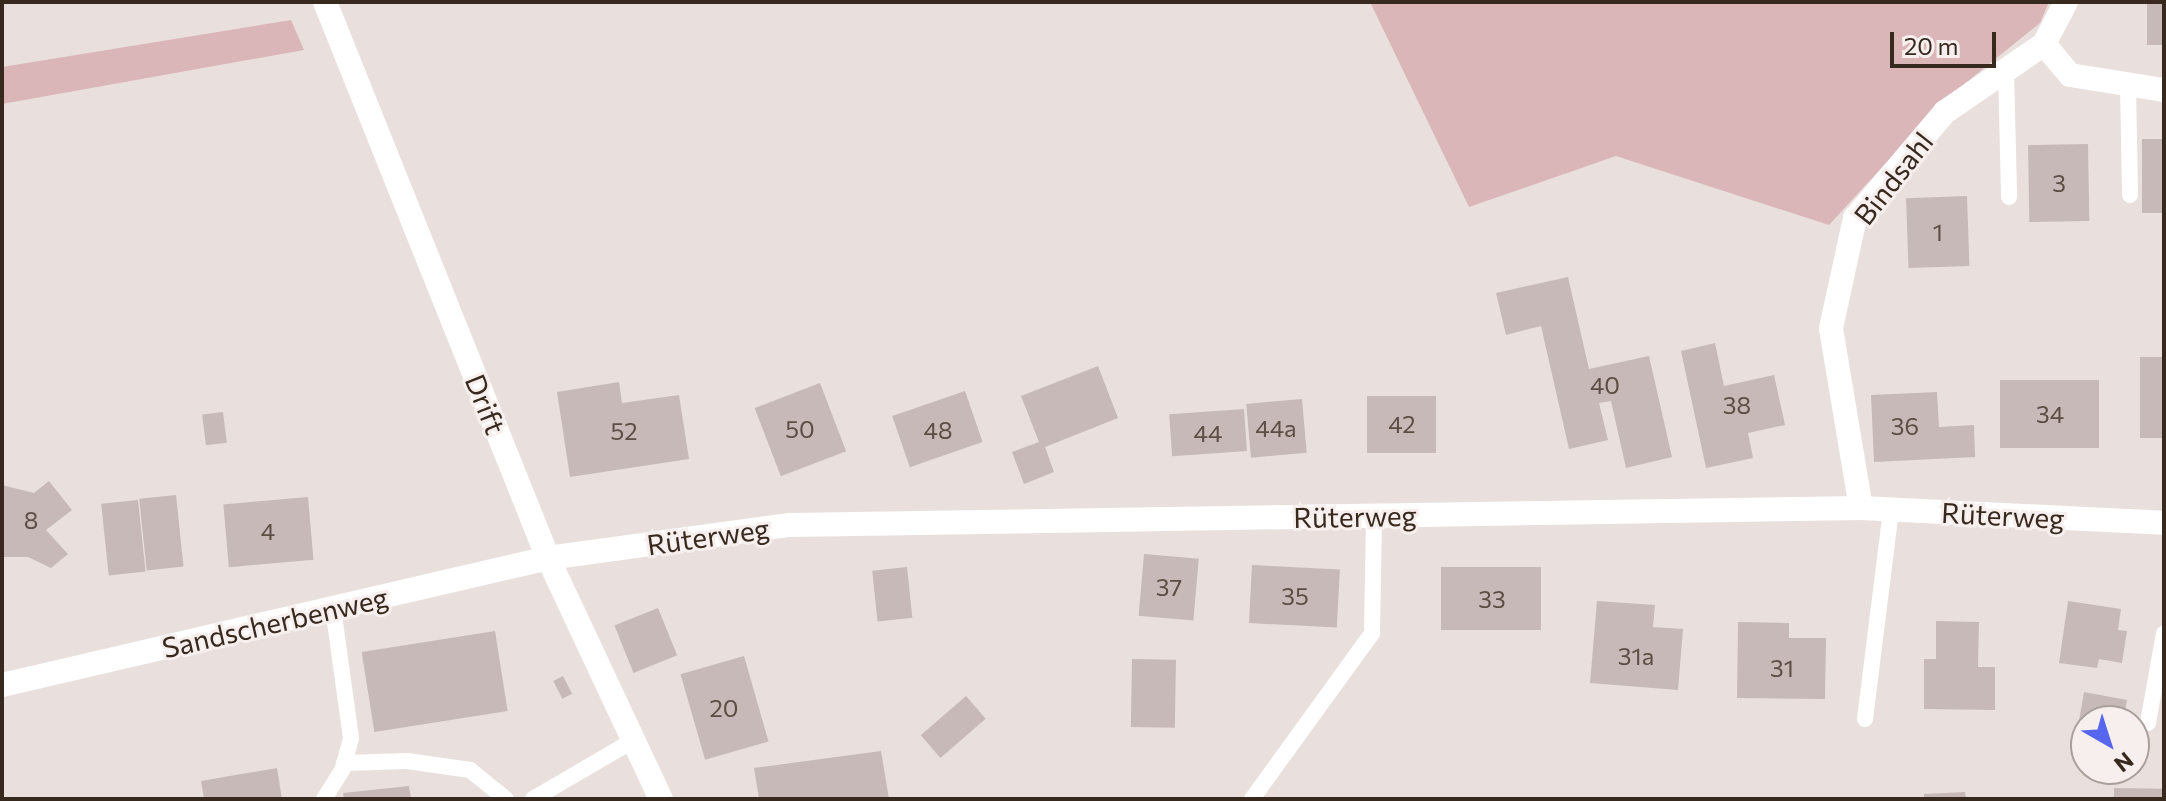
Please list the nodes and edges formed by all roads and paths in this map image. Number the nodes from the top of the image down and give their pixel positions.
1 (325, 2) edge
2 (2066, 2) edge
3 (2044, 44) junction
4 (2006, 70) junction
5 (2128, 87) junction
6 (2164, 90) edge
7 (2130, 195) dead end
8 (2009, 197) dead end
9 (1861, 508) junction
10 (1891, 510) junction
11 (1374, 516) junction
12 (2164, 523) edge
13 (548, 558) junction
14 (333, 608) junction
15 (2164, 633) edge
16 (2, 685) edge
17 (2150, 712) edge
18 (1865, 719) dead end
19 (634, 740) junction
20 (344, 763) junction
21 (324, 799) edge
22 (506, 799) edge
23 (533, 799) edge
24 (661, 799) edge
25 (1252, 799) edge

1 - 13 street, Drift
2 - 3 street, Bindsahl
3 - 4 street, Bindsahl
3 - 5 street
4 - 8 lane
4 - 9 street, Bindsahl
5 - 6 street
5 - 7 lane
9 - 10 street, Rüterweg
9 - 11 street, Rüterweg
10 - 12 street, Rüterweg
10 - 18 lane
11 - 13 street, Rüterweg
11 - 25 lane
13 - 14 street, Sandscherbenweg
13 - 19 street, Drift
14 - 16 street, Sandscherbenweg
14 - 20 lane
15 - 17 lane
19 - 23 lane
19 - 24 street, Drift
20 - 21 lane
20 - 22 lane

